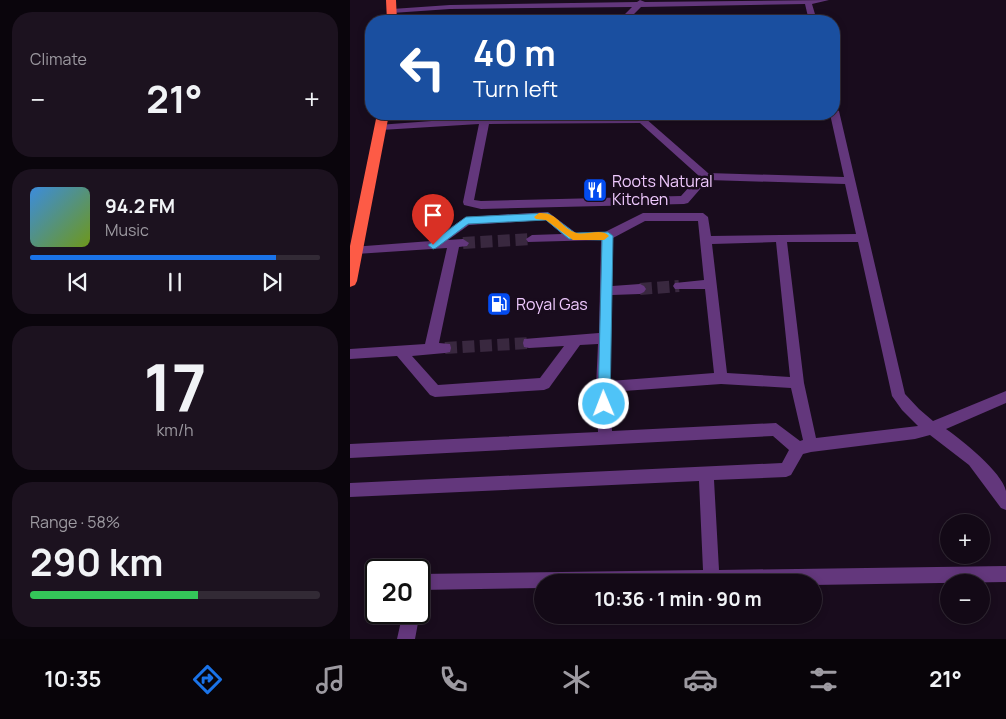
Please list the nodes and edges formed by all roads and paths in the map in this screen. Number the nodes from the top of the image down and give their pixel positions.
1 (391, 0) edge
2 (825, 0) edge
3 (807, 1) edge
4 (641, 2) edge
5 (392, 15) edge
6 (398, 15) edge
7 (628, 15) edge
8 (811, 15) edge
9 (382, 120) edge
10 (485, 120) edge
11 (647, 120) edge
12 (836, 120) edge
13 (705, 176) junction
14 (850, 180) junction
15 (608, 236) junction
16 (573, 237) junction
17 (781, 238) junction
18 (863, 238) junction
19 (532, 239) tunnel mouth
20 (705, 240) junction
21 (433, 245) junction
22 (356, 250) junction
23 (350, 281) edge
24 (710, 284) junction
25 (679, 286) tunnel mouth
26 (640, 289) tunnel mouth
27 (607, 291) junction
28 (604, 338) junction
29 (576, 340) junction
30 (529, 343) tunnel mouth
31 (431, 348) junction
32 (446, 348) tunnel mouth
33 (399, 350) junction
34 (350, 354) edge
35 (721, 378) junction
36 (798, 383) junction
37 (603, 387) junction
38 (1006, 397) edge
39 (931, 428) junction
40 (605, 438) junction
41 (804, 446) junction
42 (350, 451) edge
43 (706, 474) junction
44 (350, 490) edge
45 (1006, 503) edge
46 (710, 574) edge
47 (1006, 574) edge
48 (822, 576) edge
49 (534, 580) edge
50 (430, 582) edge
51 (409, 624) edge
52 (406, 639) edge

1 - 5 highway
2 - 3 lane
3 - 4 lane
3 - 8 lane
4 - 6 lane
4 - 7 lane
9 - 22 highway
10 - 13 lane
11 - 13 lane
12 - 14 lane
13 - 14 lane
14 - 18 lane
15 - 16 lane
15 - 20 lane
15 - 27 lane
16 - 19 lane
16 - 21 lane
17 - 18 lane
17 - 20 lane
17 - 36 lane
18 - 39 lane
20 - 24 lane
21 - 22 lane
21 - 31 lane
22 - 23 highway
24 - 25 lane
24 - 35 lane
26 - 27 lane
27 - 28 lane
28 - 29 lane
28 - 37 lane
29 - 30 lane
29 - 33 lane
31 - 32 lane
31 - 33 lane
33 - 34 lane
35 - 36 lane
35 - 37 lane
36 - 41 lane
37 - 40 lane
38 - 39 lane
39 - 41 lane
39 - 45 lane
40 - 41 lane
40 - 42 lane
41 - 43 lane
43 - 44 lane
43 - 46 lane
47 - 48 lane
49 - 50 lane
51 - 52 lane

